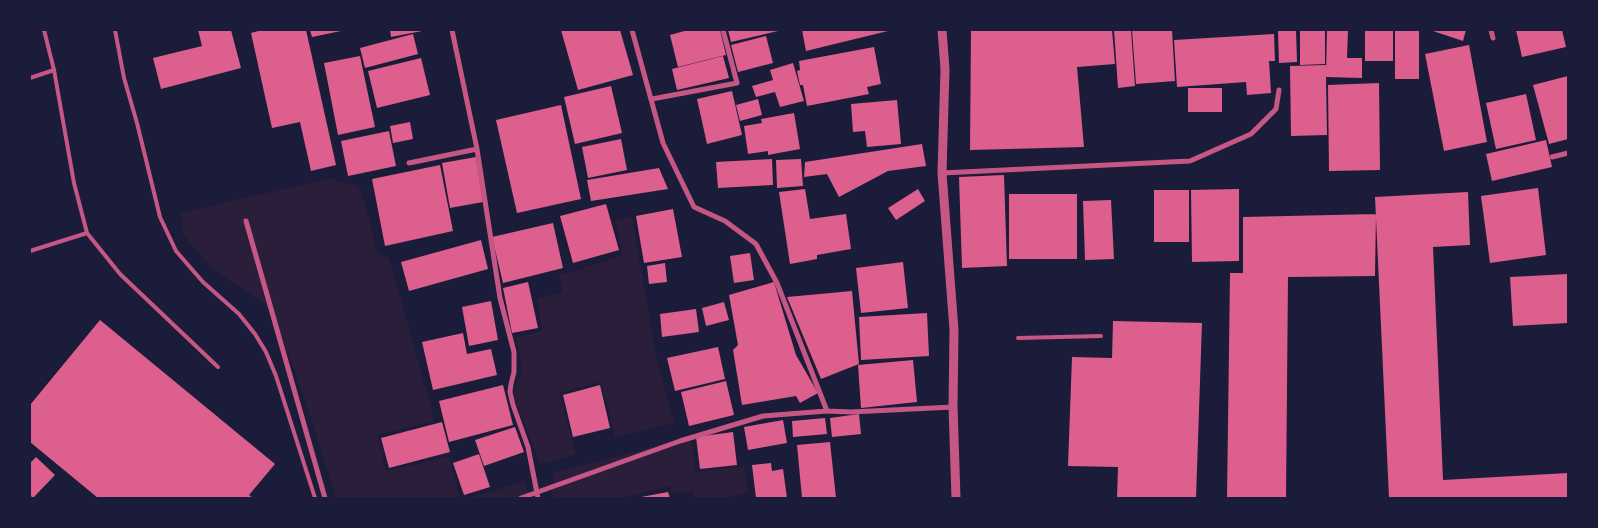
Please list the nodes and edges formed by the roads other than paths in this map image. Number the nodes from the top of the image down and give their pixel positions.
1 (44, 30) edge
2 (115, 30) edge
3 (452, 30) edge
4 (632, 30) edge
5 (723, 30) edge
6 (942, 30) edge
7 (1491, 30) edge
8 (1493, 38) dead end
9 (54, 70) junction
10 (30, 78) edge
11 (1278, 90) dead end
12 (652, 100) junction
13 (476, 149) junction
14 (1568, 153) edge
15 (1552, 157) dead end
16 (409, 163) dead end
17 (942, 173) junction
18 (246, 220) dead end
19 (87, 233) junction
20 (30, 251) edge
21 (1101, 336) dead end
22 (1018, 338) dead end
23 (218, 367) dead end
24 (953, 407) junction
25 (827, 411) junction
26 (538, 496) edge
27 (315, 498) edge
28 (325, 498) edge
29 (521, 498) edge
30 (956, 498) edge

1 - 9 lane
2 - 27 lane
3 - 13 street
4 - 12 street
5 - 12 street
6 - 17 street
7 - 8 street
9 - 10 lane
9 - 19 lane
11 - 17 street
12 - 25 street
13 - 16 street
13 - 26 street
14 - 15 street
17 - 24 street
18 - 28 street
19 - 20 lane
19 - 23 lane
21 - 22 lane
24 - 25 street
24 - 30 street
25 - 26 street
26 - 29 street

